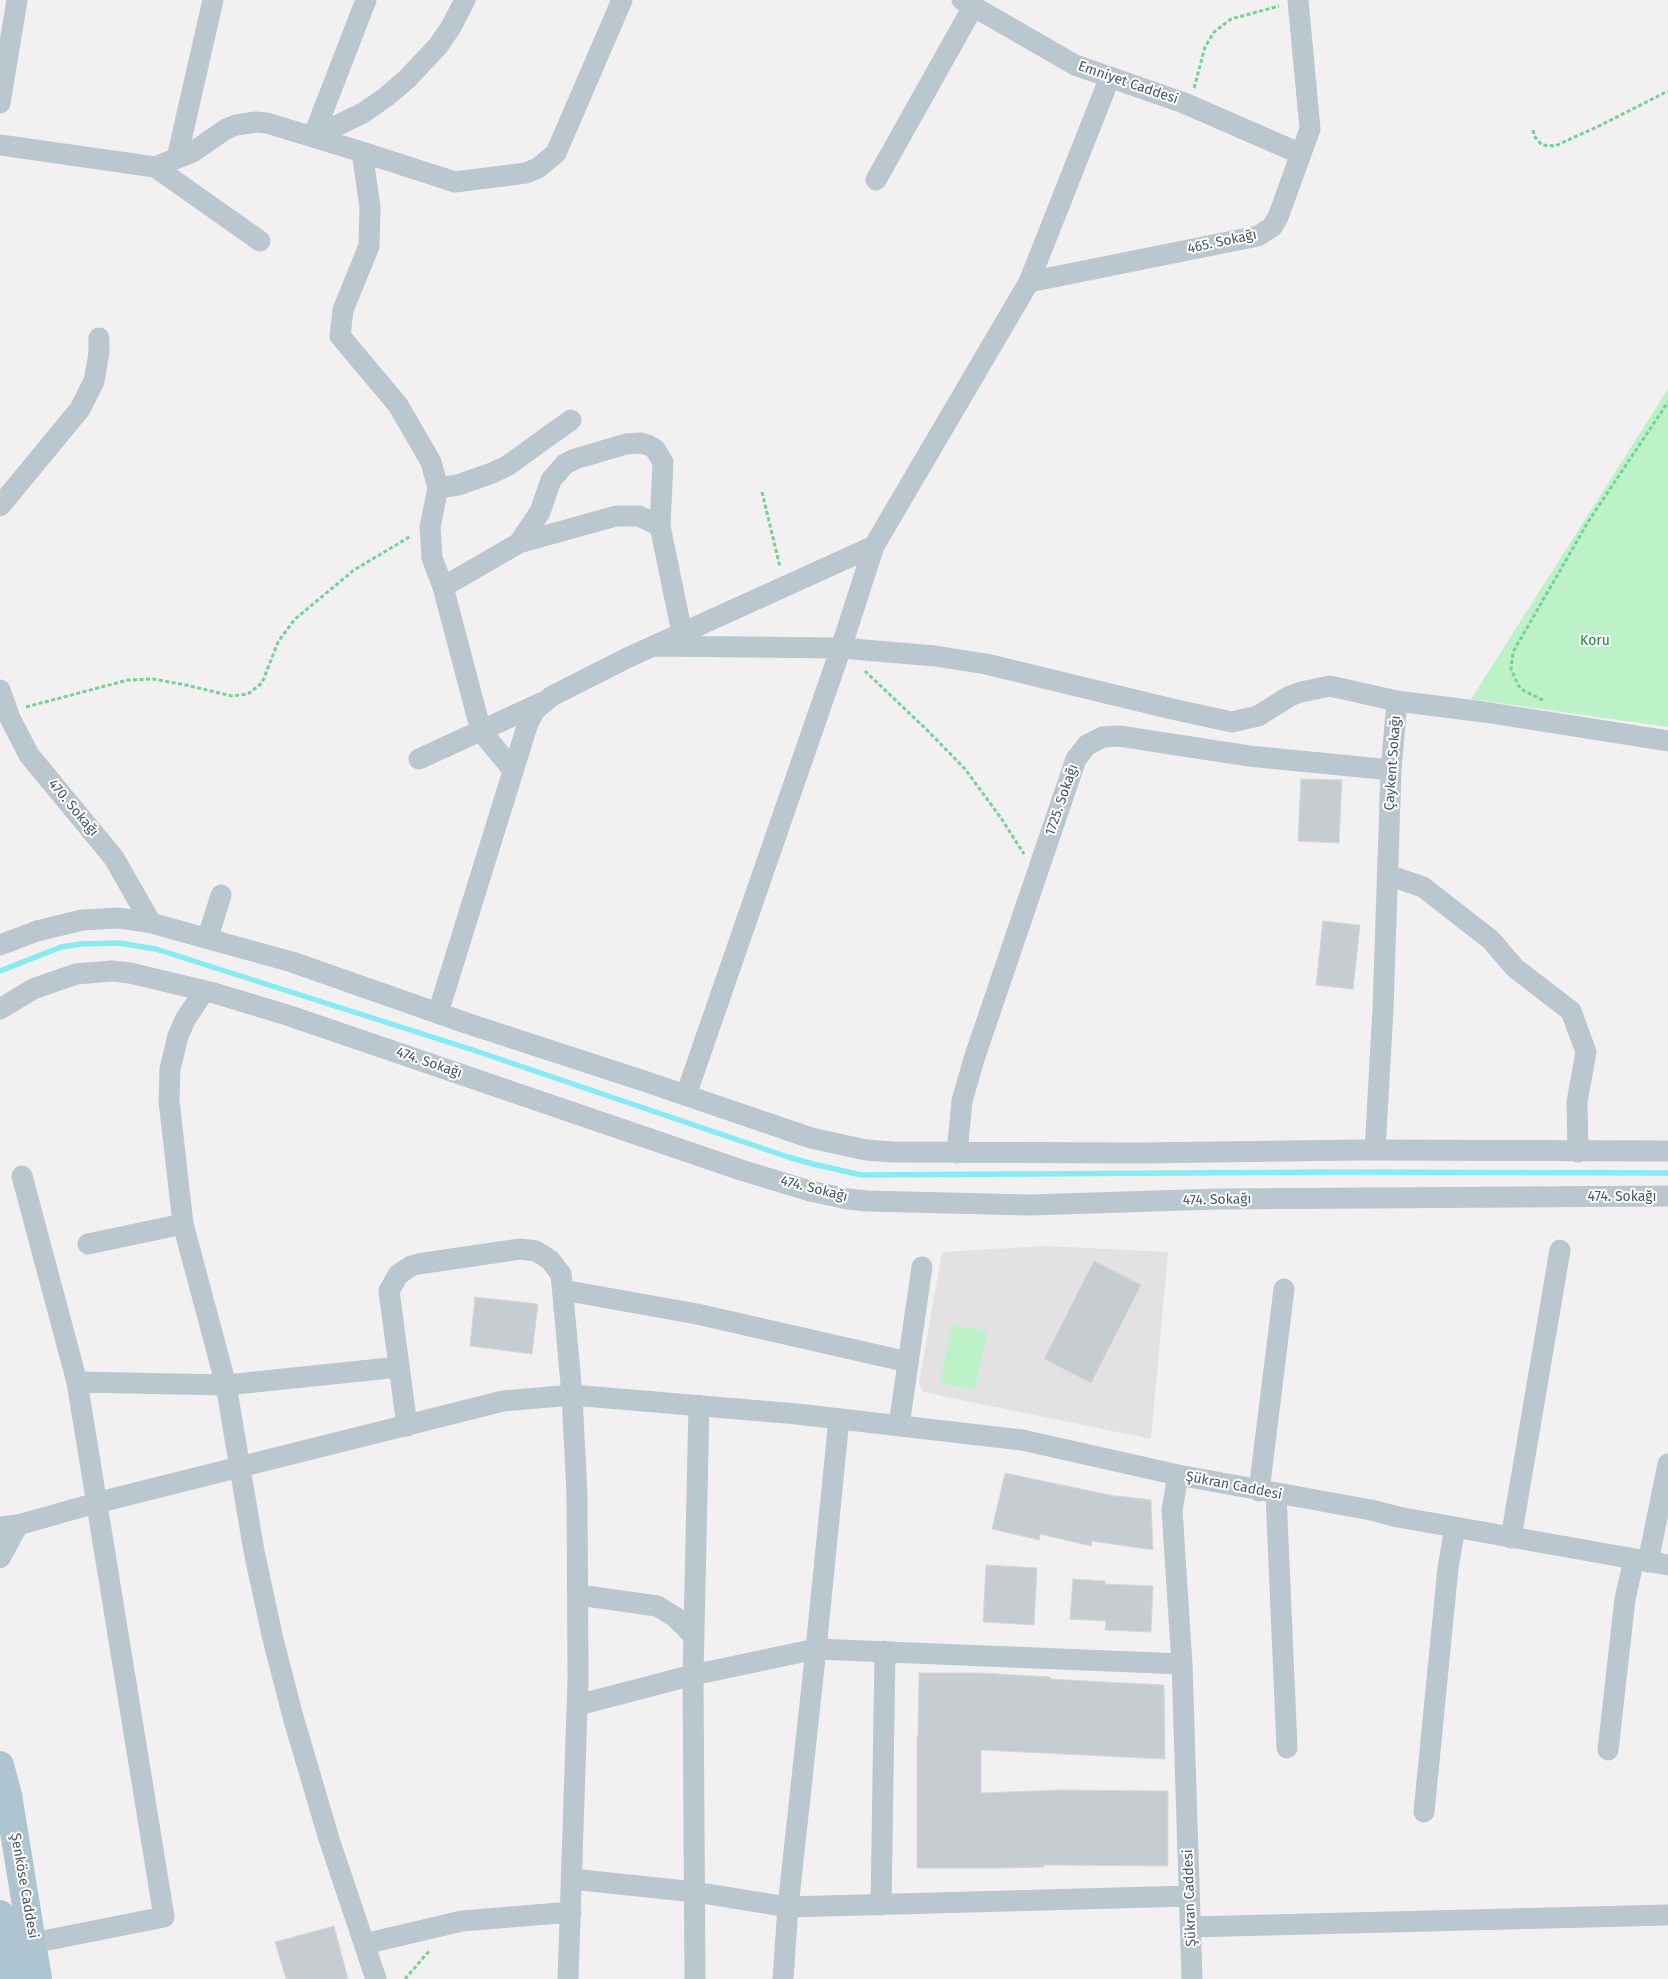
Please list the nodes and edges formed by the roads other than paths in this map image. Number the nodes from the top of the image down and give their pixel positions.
1 (214, 0) edge
2 (366, 0) edge
3 (465, 0) edge
4 (622, 0) edge
5 (1298, 1) edge
6 (967, 3) edge
7 (11, 7) edge
8 (1110, 77) junction
9 (0, 103) edge
10 (313, 137) junction
11 (0, 145) edge
12 (362, 152) junction
13 (1300, 154) junction
14 (177, 158) junction
15 (155, 167) junction
16 (876, 180) dead end
17 (260, 240) dead end
18 (1029, 282) junction
19 (99, 338) dead end
20 (572, 420) dead end
21 (438, 488) junction
22 (0, 506) edge
23 (660, 526) junction
24 (519, 543) junction
25 (874, 546) junction
26 (443, 587) junction
27 (682, 633) junction
28 (653, 646) junction
29 (841, 648) junction
30 (0, 690) edge
31 (1397, 701) junction
32 (542, 702) junction
33 (481, 731) junction
34 (1668, 741) edge
35 (419, 759) dead end
36 (514, 770) junction
37 (1391, 770) junction
38 (1388, 874) junction
39 (221, 895) dead end
40 (151, 922) junction
41 (208, 937) junction
42 (0, 945) edge
43 (204, 991) junction
44 (0, 1009) edge
45 (438, 1013) junction
46 (686, 1095) junction
47 (1375, 1150) junction
48 (1668, 1151) edge
49 (1578, 1152) junction
50 (957, 1153) junction
51 (22, 1176) dead end
52 (1668, 1196) edge
53 (183, 1224) junction
54 (88, 1244) dead end
55 (1560, 1250) dead end
56 (922, 1267) dead end
57 (1284, 1289) dead end
58 (563, 1290) junction
59 (908, 1362) junction
60 (399, 1367) junction
61 (77, 1382) junction
62 (226, 1385) junction
63 (572, 1395) junction
64 (699, 1406) junction
65 (839, 1419) junction
66 (407, 1426) junction
67 (899, 1426) junction
68 (1668, 1464) edge
69 (239, 1468) junction
70 (1178, 1475) junction
71 (1268, 1492) junction
72 (96, 1503) junction
73 (9, 1526) edge
74 (1456, 1527) junction
75 (1512, 1538) junction
76 (0, 1558) edge
77 (1650, 1562) edge
78 (578, 1595) junction
79 (694, 1636) junction
80 (816, 1649) junction
81 (885, 1651) junction
82 (1182, 1664) junction
83 (693, 1675) junction
84 (578, 1705) junction
85 (1287, 1748) dead end
86 (1608, 1750) dead end
87 (0, 1765) edge
88 (1424, 1812) dead end
89 (572, 1879) junction
90 (695, 1892) junction
91 (1189, 1896) junction
92 (881, 1904) junction
93 (788, 1907) junction
94 (571, 1912) junction
95 (0, 1914) edge
96 (1668, 1915) edge
97 (1190, 1927) junction
98 (33, 1944) junction
99 (364, 1944) junction
100 (11, 1979) edge
101 (38, 1979) edge
102 (376, 1979) edge
103 (568, 1979) edge
104 (695, 1979) edge
105 (784, 1979) edge
106 (1192, 1979) edge

1 - 14 street
2 - 10 street
3 - 10 street
4 - 12 street
5 - 13 street, 465. Sokağı
6 - 8 street, Emniyet Caddesi
6 - 16 street
7 - 9 street
8 - 13 street, Emniyet Caddesi
8 - 18 street
10 - 12 street
10 - 14 street
11 - 15 street
12 - 21 street
13 - 18 street, 465. Sokağı
14 - 15 street
15 - 17 street
18 - 25 street
19 - 22 street
20 - 21 street
21 - 26 street
23 - 24 street
23 - 24 street
23 - 27 street
24 - 26 street
25 - 27 street
25 - 29 street
26 - 33 street
27 - 28 street
28 - 29 street
28 - 32 street
29 - 31 street
29 - 46 street
30 - 40 street, 470. Sokağı
31 - 34 street, Çaykent Sokağı
31 - 37 street, Çaykent Sokağı
32 - 33 street
32 - 36 street
33 - 35 street
33 - 36 street
36 - 45 street
37 - 38 street, Çaykent Sokağı
37 - 50 street, 1725. Sokağı
38 - 47 street, Çaykent Sokağı
38 - 49 street
39 - 41 street
40 - 41 street
40 - 42 street
41 - 45 street
43 - 44 street, 474. Sokağı
43 - 52 street, 474. Sokağı
43 - 53 street
45 - 46 street
46 - 50 street
47 - 49 street
47 - 50 street
48 - 49 street
51 - 61 street
53 - 54 street
53 - 62 street
55 - 75 street
56 - 59 street
57 - 71 street
58 - 59 street
58 - 60 street
58 - 63 street
59 - 67 street
60 - 62 street
60 - 66 street
61 - 62 street
61 - 72 street
62 - 69 street
63 - 64 street
63 - 66 street
63 - 78 street
64 - 65 street
64 - 79 street
65 - 67 street
65 - 80 street
66 - 69 street
67 - 70 street
68 - 77 street
69 - 72 street
69 - 99 street
70 - 71 street, Şükran Caddesi
70 - 82 street, Şükran Caddesi
71 - 74 street, Şükran Caddesi
71 - 85 street
72 - 73 street
72 - 98 street
73 - 76 street
74 - 75 street, Şükran Caddesi
74 - 88 street
75 - 77 street, Şükran Caddesi
77 - 86 street
78 - 79 street
78 - 84 street
79 - 83 street
80 - 81 street
80 - 83 street
80 - 93 street
81 - 82 street
81 - 92 street
82 - 91 street, Şükran Caddesi
83 - 84 street
83 - 90 street
84 - 89 street
87 - 98 main road, Şenköse Caddesi
89 - 90 street
89 - 94 street
90 - 93 street
90 - 104 street
91 - 92 street
91 - 97 street, Şükran Caddesi
92 - 93 street
93 - 105 street
94 - 99 street
94 - 103 street
95 - 100 main road, Şenköse Caddesi
96 - 97 street
97 - 106 street, Şükran Caddesi
98 - 101 main road, Şenköse Caddesi
99 - 102 street

